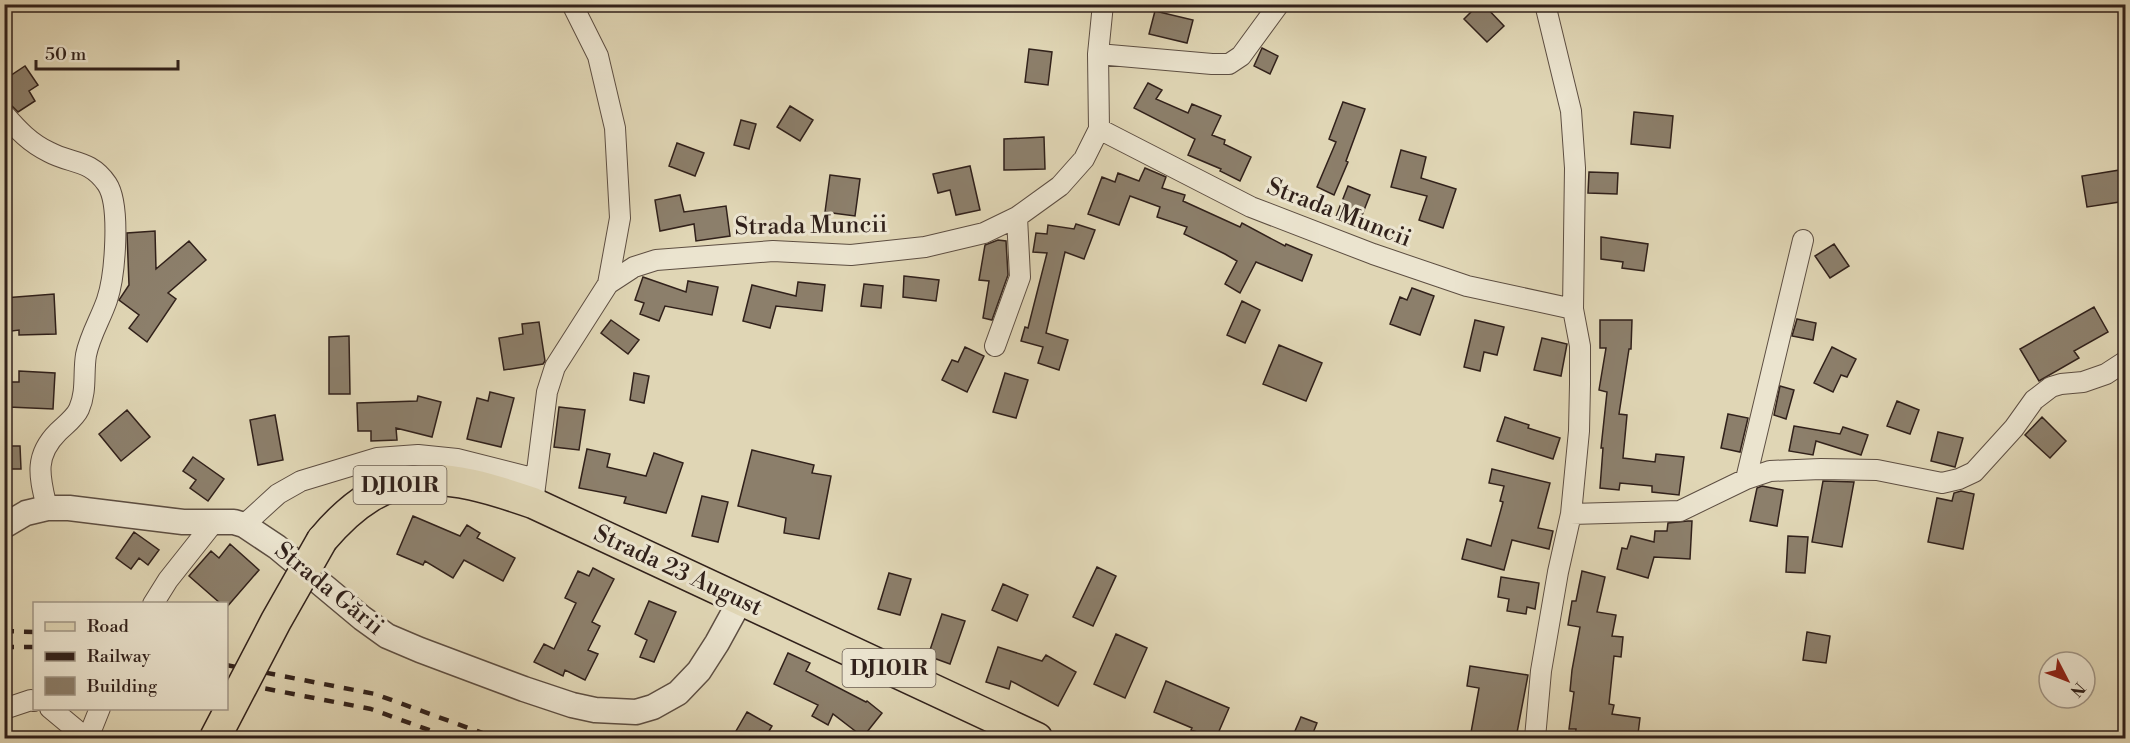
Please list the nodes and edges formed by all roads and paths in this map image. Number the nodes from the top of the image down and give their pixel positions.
1 (573, 4) edge
2 (1103, 4) edge
3 (1279, 4) edge
4 (1545, 4) edge
5 (1098, 54) junction
6 (4, 114) edge
7 (1098, 129) junction
8 (1017, 217) junction
9 (1803, 240) dead end
10 (608, 284) junction
11 (1573, 309) junction
12 (995, 346) dead end
13 (2126, 361) edge
14 (1746, 479) junction
15 (534, 491) junction
16 (48, 508) junction
17 (1571, 514) junction
18 (214, 522) junction
19 (244, 525) junction
20 (4, 526) edge
21 (740, 601) junction
22 (154, 602) edge
23 (33, 700) edge
24 (4, 709) edge
25 (52, 710) edge
26 (99, 710) edge
27 (87, 738) edge
28 (215, 738) edge
29 (1037, 738) edge
30 (1535, 738) edge

1 - 10 street, Strada Muncii
2 - 5 street, Strada Muncii
3 - 5 street
4 - 11 street
5 - 7 street, Strada Muncii
6 - 16 street
7 - 8 street, Strada Muncii
7 - 11 street, Strada Muncii
8 - 10 street, Strada Muncii
8 - 12 street
9 - 14 street
10 - 15 street, Strada Muncii
11 - 17 street
13 - 14 street
14 - 17 street
15 - 19 street
15 - 21 main road, Strada 23 August / DJ101R
15 - 28 main road, Strada 23 August / DJ101R, bridge
16 - 18 street, Strada Gării
16 - 20 street, Strada Gării
17 - 30 street
18 - 19 street, Strada Gării
18 - 22 street
19 - 21 street, Strada Gării
21 - 29 main road, Strada 23 August / DJ101R
23 - 24 street
25 - 27 street
26 - 27 street

